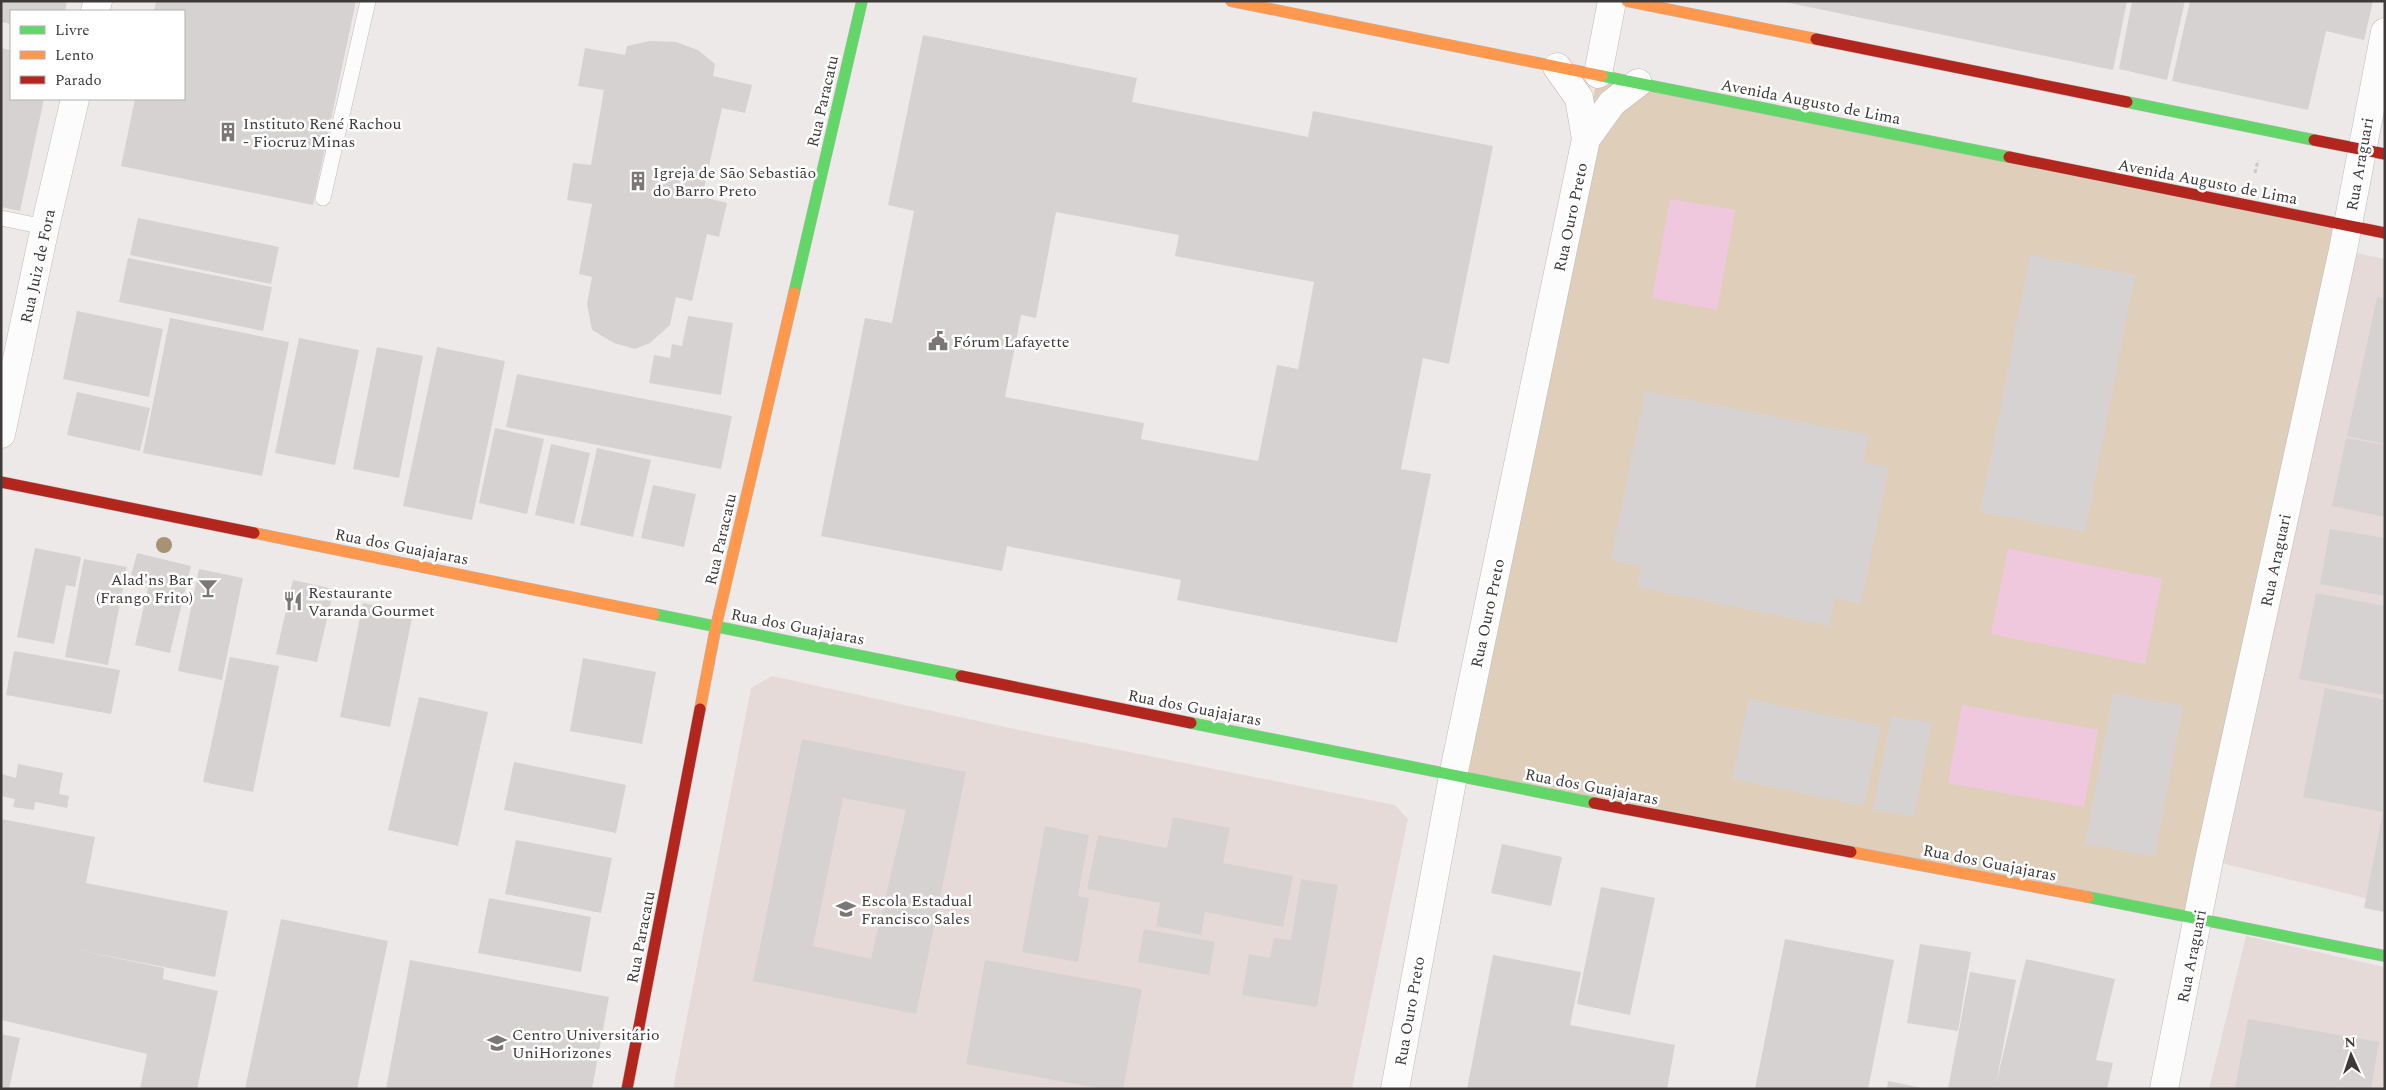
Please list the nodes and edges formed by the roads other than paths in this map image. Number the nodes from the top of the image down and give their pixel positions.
1 (368, 1) edge
2 (862, 1) edge
3 (1231, 1) edge
4 (1612, 1) edge
5 (1627, 1) edge
6 (2385, 32) edge
7 (1557, 66) junction
8 (1598, 74) junction
9 (1638, 83) junction
10 (75, 100) edge
11 (1586, 139) junction
12 (2373, 152) edge
13 (323, 198) dead end
14 (1, 218) edge
15 (2348, 225) junction
16 (45, 226) junction
17 (2385, 232) edge
18 (1, 434) edge
19 (1, 482) edge
20 (716, 626) junction
21 (1452, 776) junction
22 (2199, 918) junction
23 (2385, 956) edge
24 (627, 1089) edge
25 (1395, 1089) edge
26 (2164, 1089) edge

1 - 13 lane
2 - 20 street, Rua Paracatu
3 - 7 street, Avenida Augusto de Lima
4 - 8 street
5 - 12 street
6 - 12 street, Rua Araguari
7 - 8 street, Avenida Augusto de Lima
7 - 11 street, Rua Ouro Preto
8 - 9 street, Avenida Augusto de Lima
9 - 11 street, Rua Ouro Preto
9 - 15 street, Avenida Augusto de Lima
10 - 16 street, Rua Juiz de Fora
11 - 21 street, Rua Ouro Preto
12 - 15 street, Rua Araguari
14 - 16 lane
15 - 17 street, Avenida Augusto de Lima
15 - 22 street, Rua Araguari
16 - 18 street, Rua Juiz de Fora
19 - 20 street, Rua dos Guajajaras
20 - 21 street, Rua dos Guajajaras
20 - 24 street, Rua Paracatu
21 - 22 street, Rua dos Guajajaras
21 - 25 street, Rua Ouro Preto
22 - 23 street, Rua dos Guajajaras
22 - 26 street, Rua Araguari

